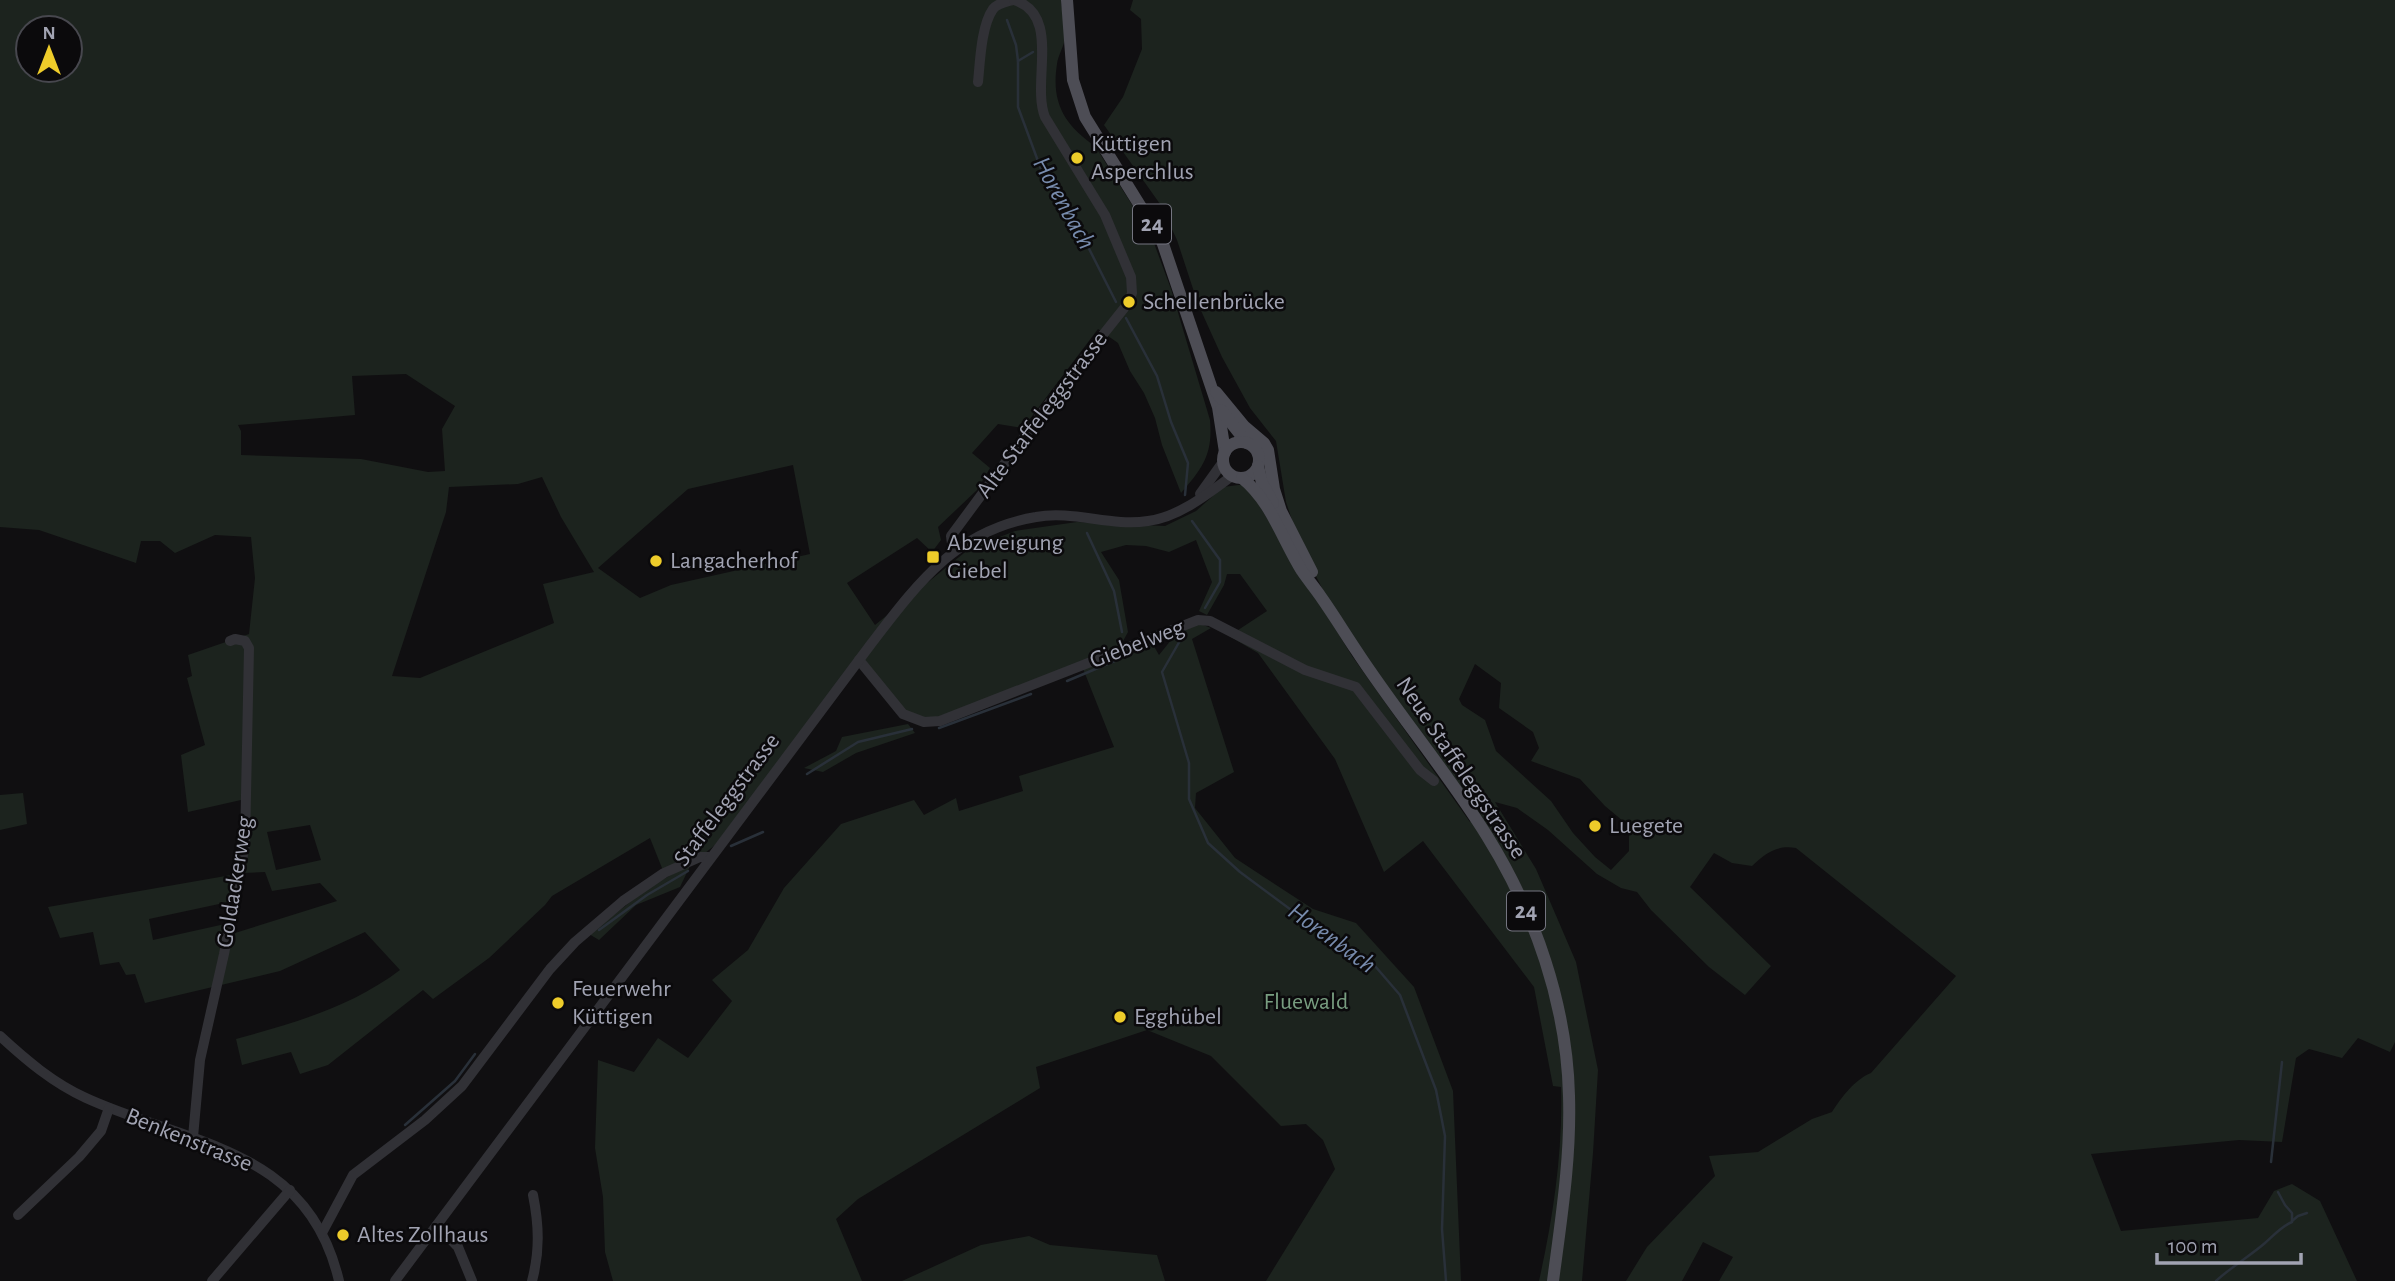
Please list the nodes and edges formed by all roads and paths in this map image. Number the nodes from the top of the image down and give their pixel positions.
1 (1013, 0) edge
2 (1067, 0) edge
3 (978, 82) dead end
4 (1212, 386) junction
5 (1219, 407) junction
6 (1247, 443) junction
7 (1224, 457) junction
8 (1258, 466) junction
9 (1237, 477) junction
10 (1190, 505) junction
11 (1281, 511) junction
12 (953, 551) junction
13 (1321, 596) junction
14 (230, 641) dead end
15 (859, 660) junction
16 (1434, 781) dead end
17 (710, 857) junction
18 (0, 1036) edge
19 (110, 1108) junction
20 (193, 1137) junction
21 (290, 1190) junction
22 (533, 1195) dead end
23 (18, 1214) dead end
24 (437, 1225) junction
25 (321, 1233) junction
26 (212, 1281) edge
27 (339, 1281) edge
28 (394, 1281) edge
29 (472, 1281) edge
30 (532, 1281) edge
31 (1553, 1281) edge

1 - 3 street
1 - 12 street, Alte Staffeleggstrasse
2 - 4 main road, 24
4 - 5 main road, 24
4 - 11 main road, 24
5 - 6 main road, 24
5 - 7 main road, 24
6 - 7 main road
6 - 8 main road
7 - 9 main road
7 - 10 street, Staffeleggstrasse
8 - 9 main road
8 - 11 main road, 24
9 - 10 street, Staffeleggstrasse
9 - 13 main road, Neue Staffeleggstrasse / 24
10 - 12 street, Staffeleggstrasse
11 - 13 main road, 24
12 - 15 street, Staffeleggstrasse
13 - 31 main road, Neue Staffeleggstrasse / 24
14 - 20 street, Goldackerweg
15 - 16 street, Giebelweg
15 - 17 street, Staffeleggstrasse
17 - 24 street, Staffeleggstrasse
17 - 25 street
18 - 19 street, Benkenstrasse
19 - 20 street, Benkenstrasse
19 - 23 street
20 - 21 street, Benkenstrasse
21 - 25 street, Benkenstrasse
21 - 26 street
22 - 30 street
24 - 28 street, Staffeleggstrasse
24 - 29 street
25 - 27 street, Benkenstrasse

